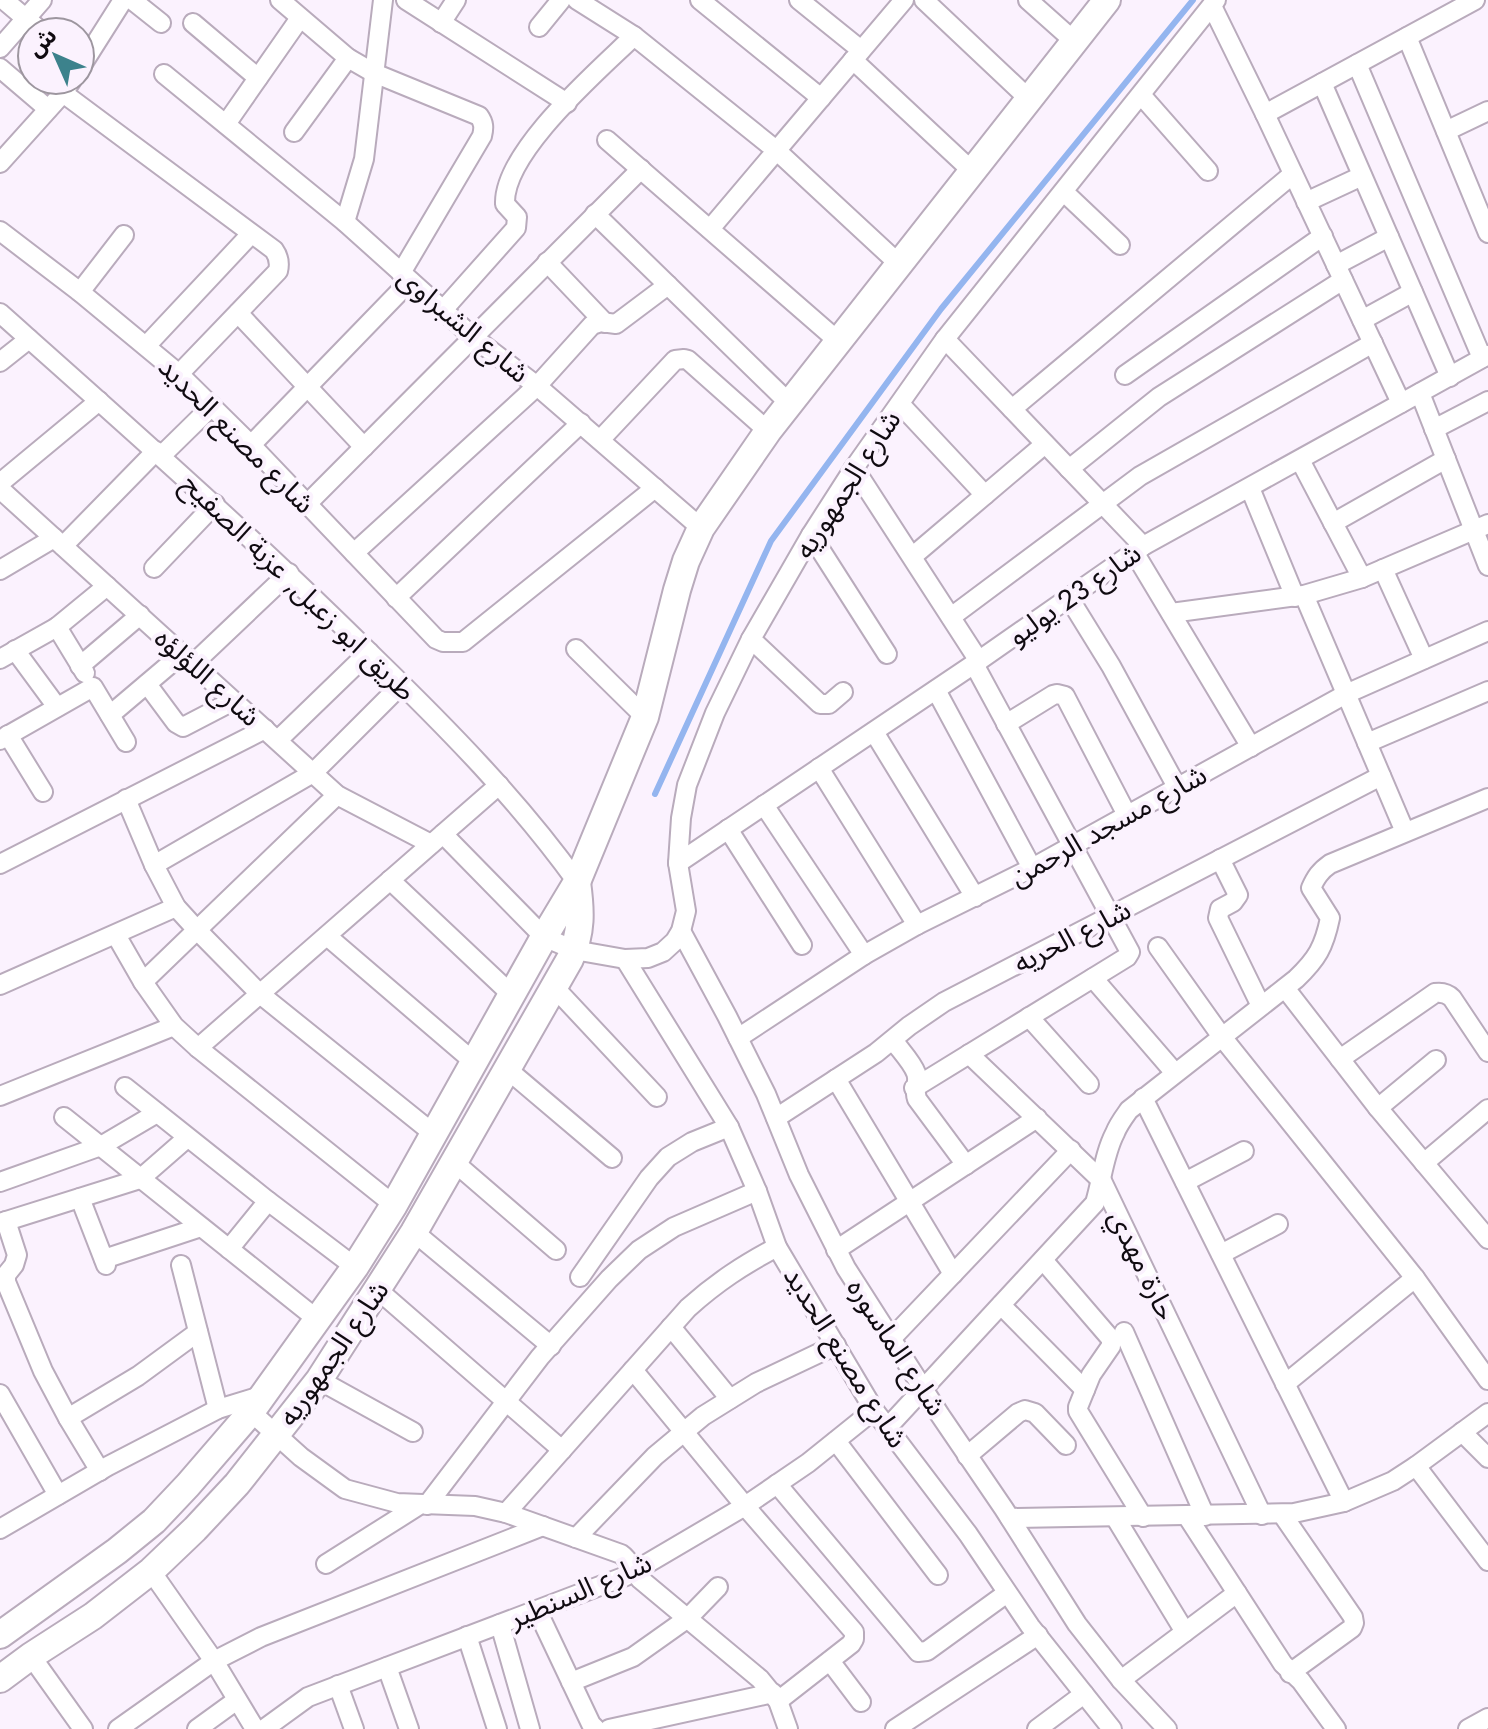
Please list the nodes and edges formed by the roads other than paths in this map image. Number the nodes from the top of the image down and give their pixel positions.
1 (4, 0) edge
2 (42, 0) edge
3 (123, 0) edge
4 (132, 0) edge
5 (280, 0) edge
6 (383, 0) edge
7 (406, 0) edge
8 (456, 0) edge
9 (561, 0) edge
10 (577, 0) edge
11 (700, 0) edge
12 (799, 0) edge
13 (924, 0) edge
14 (1028, 0) edge
15 (1107, 0) edge
16 (1475, 0) edge
17 (900, 2) edge
18 (1214, 3) edge
19 (23, 16) edge
20 (29, 16) edge
21 (300, 18) junction
22 (161, 23) dead end
23 (193, 23) dead end
24 (441, 23) junction
25 (539, 27) dead end
26 (16, 30) edge
27 (634, 36) junction
28 (1407, 37) junction
29 (1074, 41) junction
30 (96, 42) edge
31 (0, 48) edge
32 (857, 55) junction
33 (348, 58) junction
34 (1357, 64) junction
35 (0, 68) edge
36 (374, 73) junction
37 (164, 74) dead end
38 (258, 78) junction
39 (1322, 83) junction
40 (96, 93) edge
41 (58, 96) edge
42 (1142, 96) junction
43 (821, 98) junction
44 (1029, 99) junction
45 (567, 103) junction
46 (48, 109) junction
47 (1488, 111) edge
48 (1265, 114) junction
49 (226, 124) junction
50 (1446, 131) junction
51 (294, 132) dead end
52 (607, 140) dead end
53 (776, 150) junction
54 (0, 163) edge
55 (641, 169) junction
56 (972, 171) junction
57 (1208, 171) dead end
58 (1293, 174) junction
59 (1362, 176) junction
60 (1064, 192) junction
61 (1306, 202) junction
62 (595, 214) junction
63 (345, 222) junction
64 (710, 229) junction
65 (0, 231) edge
66 (1488, 233) edge
67 (251, 234) junction
68 (124, 235) dead end
69 (1323, 236) junction
70 (1389, 237) junction
71 (1120, 245) dead end
72 (547, 262) junction
73 (899, 264) junction
74 (1340, 273) junction
75 (406, 277) junction
76 (668, 285) junction
77 (80, 292) junction
78 (1413, 292) junction
79 (443, 310) junction
80 (0, 313) edge
81 (238, 313) junction
82 (1362, 320) junction
83 (605, 323) junction
84 (473, 337) junction
85 (29, 339) junction
86 (945, 339) junction
87 (838, 341) junction
88 (1373, 343) junction
89 (146, 346) junction
90 (1485, 356) edge
91 (0, 362) edge
92 (179, 374) junction
93 (1125, 375) dead end
94 (1450, 377) junction
95 (307, 386) junction
96 (537, 386) junction
97 (1420, 393) junction
98 (99, 401) junction
99 (1488, 401) edge
100 (1401, 403) junction
101 (790, 404) junction
102 (900, 404) junction
103 (212, 406) junction
104 (1012, 409) junction
105 (581, 423) junction
106 (1434, 429) junction
107 (768, 431) junction
108 (600, 440) junction
109 (1045, 444) junction
110 (251, 445) junction
111 (364, 447) junction
112 (158, 454) junction
113 (1446, 459) junction
114 (1300, 460) junction
115 (854, 468) junction
116 (1069, 469) junction
117 (0, 486) edge
118 (655, 488) junction
119 (1250, 488) junction
120 (985, 495) junction
121 (215, 504) junction
122 (307, 504) junction
123 (1103, 504) junction
124 (1333, 523) junction
125 (1481, 527) edge
126 (701, 528) junction
127 (811, 535) junction
128 (59, 542) junction
129 (1138, 549) junction
130 (354, 553) junction
131 (913, 556) junction
132 (1488, 566) edge
133 (154, 568) dead end
134 (1383, 569) junction
135 (0, 570) edge
136 (289, 573) junction
137 (1362, 578) junction
138 (107, 586) junction
139 (1300, 596) junction
140 (396, 598) junction
141 (1069, 598) junction
142 (1171, 613) junction
143 (140, 615) junction
144 (951, 617) junction
145 (57, 627) junction
146 (1488, 631) edge
147 (751, 639) junction
148 (576, 649) dead end
149 (369, 652) junction
150 (8, 654) edge
151 (887, 654) dead end
152 (188, 659) junction
153 (1424, 659) junction
154 (976, 663) junction
155 (80, 666) junction
156 (147, 684) junction
157 (402, 684) junction
158 (93, 687) junction
159 (936, 690) junction
160 (1488, 691) edge
161 (843, 692) dead end
162 (1346, 694) junction
163 (233, 701) junction
164 (57, 707) junction
165 (110, 715) junction
166 (645, 717) junction
167 (1006, 724) junction
168 (874, 732) junction
169 (3, 735) edge
170 (271, 735) junction
171 (126, 742) dead end
172 (1367, 743) junction
173 (1251, 747) junction
174 (819, 768) junction
175 (313, 773) junction
176 (1381, 776) junction
177 (499, 785) junction
178 (1177, 787) junction
179 (43, 792) dead end
180 (337, 795) junction
181 (1488, 798) edge
182 (126, 799) junction
183 (764, 805) junction
184 (1127, 815) junction
185 (728, 829) junction
186 (1405, 832) junction
187 (437, 839) junction
188 (1073, 845) junction
189 (1220, 859) junction
190 (678, 863) junction
191 (0, 864) edge
192 (154, 865) junction
193 (1032, 868) junction
194 (390, 880) junction
195 (577, 882) junction
196 (975, 897) junction
197 (176, 907) junction
198 (1111, 916) junction
199 (917, 925) junction
200 (197, 930) junction
201 (681, 931) junction
202 (116, 935) junction
203 (327, 936) junction
204 (544, 937) junction
205 (802, 945) dead end
206 (1158, 947) dead end
207 (574, 950) junction
208 (864, 955) junction
209 (625, 959) junction
210 (1093, 978) junction
211 (143, 982) junction
212 (0, 985) edge
213 (554, 987) junction
214 (1285, 988) junction
215 (260, 994) junction
216 (512, 995) junction
217 (1261, 1006) junction
218 (1029, 1017) junction
219 (174, 1026) junction
220 (1222, 1037) junction
221 (738, 1038) junction
222 (893, 1040) junction
223 (198, 1048) junction
224 (1488, 1052) edge
225 (969, 1054) junction
226 (1340, 1059) junction
227 (1436, 1060) dead end
228 (474, 1062) junction
229 (507, 1069) junction
230 (1175, 1073) junction
231 (836, 1079) junction
232 (1089, 1084) dead end
233 (125, 1087) dead end
234 (914, 1088) junction
235 (0, 1096) edge
236 (657, 1097) dead end
237 (1143, 1098) junction
238 (1378, 1108) junction
239 (1488, 1109) edge
240 (157, 1113) junction
241 (64, 1117) dead end
242 (776, 1118) junction
243 (1037, 1118) junction
244 (729, 1127) junction
245 (434, 1134) junction
246 (187, 1138) junction
247 (101, 1146) junction
248 (1071, 1150) junction
249 (1244, 1151) dead end
250 (612, 1158) dead end
251 (454, 1162) junction
252 (1424, 1163) junction
253 (966, 1165) junction
254 (140, 1179) junction
255 (1102, 1181) junction
256 (0, 1182) edge
257 (1185, 1182) junction
258 (757, 1191) junction
259 (80, 1198) junction
260 (268, 1201) junction
261 (909, 1202) junction
262 (394, 1205) junction
263 (3, 1222) edge
264 (1278, 1224) dead end
265 (201, 1227) junction
266 (1484, 1227) edge
267 (414, 1232) junction
268 (777, 1247) junction
269 (229, 1249) junction
270 (556, 1250) dead end
271 (836, 1250) junction
272 (1221, 1254) junction
273 (1043, 1260) junction
274 (181, 1265) dead end
275 (355, 1267) junction
276 (953, 1274) junction
277 (580, 1277) dead end
278 (1415, 1278) junction
279 (378, 1290) junction
280 (1001, 1305) junction
281 (9, 1311) edge
282 (318, 1320) junction
283 (671, 1327) junction
284 (198, 1332) junction
285 (1124, 1332) dead end
286 (892, 1338) junction
287 (836, 1345) junction
288 (551, 1346) junction
289 (633, 1370) junction
290 (319, 1380) junction
291 (1488, 1380) edge
292 (1285, 1384) junction
293 (923, 1389) junction
294 (1085, 1390) junction
295 (0, 1394) edge
296 (730, 1399) junction
297 (506, 1401) junction
298 (258, 1403) junction
299 (218, 1409) junction
300 (874, 1410) junction
301 (1488, 1413) edge
302 (68, 1418) junction
303 (887, 1428) junction
304 (413, 1432) dead end
305 (684, 1432) junction
306 (1462, 1432) junction
307 (276, 1436) junction
308 (836, 1441) junction
309 (1066, 1445) dead end
310 (562, 1450) junction
311 (967, 1456) junction
312 (1488, 1458) edge
313 (1416, 1466) junction
314 (100, 1471) junction
315 (777, 1484) junction
316 (58, 1495) junction
317 (1344, 1502) junction
318 (424, 1505) junction
319 (745, 1506) junction
320 (506, 1513) junction
321 (1282, 1514) junction
322 (1262, 1515) junction
323 (1196, 1516) junction
324 (1115, 1517) junction
325 (1143, 1517) junction
326 (1010, 1518) junction
327 (543, 1526) junction
328 (0, 1528) edge
329 (576, 1538) junction
330 (1488, 1561) edge
331 (326, 1564) dead end
332 (151, 1571) junction
333 (633, 1571) junction
334 (938, 1575) dead end
335 (718, 1587) dead end
336 (1007, 1593) junction
337 (1237, 1593) junction
338 (537, 1610) junction
339 (688, 1618) junction
340 (500, 1624) junction
341 (1185, 1632) junction
342 (0, 1635) edge
343 (1038, 1635) junction
344 (467, 1636) junction
345 (31, 1656) junction
346 (214, 1661) junction
347 (830, 1661) junction
348 (387, 1667) junction
349 (1290, 1673) junction
350 (0, 1679) edge
351 (1121, 1680) junction
352 (571, 1682) junction
353 (338, 1685) junction
354 (1084, 1694) junction
355 (776, 1697) junction
356 (237, 1700) junction
357 (861, 1702) dead end
358 (1488, 1718) edge
359 (922, 1722) edge
360 (83, 1729) edge
361 (118, 1729) edge
362 (197, 1729) edge
363 (255, 1729) edge
364 (264, 1729) edge
365 (354, 1729) edge
366 (409, 1729) edge
367 (497, 1729) edge
368 (530, 1729) edge
369 (596, 1729) edge
370 (609, 1729) edge
371 (788, 1729) edge
372 (895, 1729) edge
373 (1037, 1729) edge
374 (1112, 1729) edge
375 (1167, 1729) edge
376 (1336, 1729) edge
377 (1468, 1729) edge

1 - 19 street
2 - 20 street
3 - 30 street
4 - 22 street
5 - 21 street
6 - 36 street
7 - 24 street
8 - 24 street
9 - 25 street
10 - 27 street
11 - 43 street
12 - 32 street
13 - 44 street
14 - 29 street
15 - 29 main road, شارع الجمهوريه
16 - 28 street
17 - 32 street
18 - 42 street, شارع الجمهوريه
18 - 48 street
21 - 33 street
21 - 38 street
23 - 38 street
24 - 45 street
26 - 31 street
27 - 45 street
27 - 53 street
28 - 34 street
28 - 50 street
29 - 44 main road, شارع الجمهوريه
32 - 43 street
32 - 56 street
33 - 36 street
33 - 51 street
34 - 39 street
34 - 90 street
35 - 46 street
36 - 63 street
36 - 75 street
37 - 49 street, شارع الشبراوى
38 - 49 street
39 - 48 street
39 - 59 street
40 - 67 street
41 - 46 street
42 - 57 street
42 - 60 street, شارع الجمهوريه
43 - 53 street
44 - 56 main road, شارع الجمهوريه
45 - 79 street
46 - 54 street
47 - 50 street
48 - 58 street
49 - 63 street, شارع الشبراوى
50 - 66 street
52 - 55 street
53 - 64 street
53 - 73 street
55 - 62 street
55 - 64 street
56 - 73 main road, شارع الجمهوريه
58 - 61 street
58 - 104 street
59 - 61 street
59 - 70 street
60 - 71 street
60 - 86 street, شارع الجمهوريه
61 - 69 street
62 - 72 street
62 - 76 street
63 - 75 street, شارع الشبراوى
64 - 87 street
65 - 77 street, شارع مصنع الحديد
67 - 81 street
67 - 89 street
68 - 77 street
69 - 74 street
69 - 93 street
70 - 74 street
70 - 78 street
72 - 83 street
72 - 84 street
73 - 87 main road, شارع الجمهوريه
74 - 82 street
74 - 116 street
75 - 79 street, شارع الشبراوى
75 - 95 street
76 - 83 street
76 - 101 street
77 - 89 street, شارع مصنع الحديد
78 - 82 street
78 - 94 street
79 - 84 street, شارع الشبراوى
80 - 85 street, طريق ابو زعبل, عزبة الصفيح
81 - 92 street
81 - 95 street
82 - 88 street
83 - 96 street
84 - 96 street, شارع الشبراوى
84 - 111 street
85 - 91 street
85 - 98 street, طريق ابو زعبل, عزبة الصفيح
86 - 102 street, شارع الجمهوريه
86 - 104 street
87 - 101 main road, شارع الجمهوريه
88 - 100 street
88 - 123 street
89 - 92 street, شارع مصنع الحديد
90 - 94 street, شارع 23 يوليو
92 - 103 street, شارع مصنع الحديد
94 - 97 street, شارع 23 يوليو
95 - 110 street
95 - 111 street
96 - 105 street, شارع الشبراوى
96 - 130 street
97 - 100 street, شارع 23 يوليو
97 - 106 street
98 - 112 street, طريق ابو زعبل, عزبة الصفيح
98 - 117 street
99 - 106 street
100 - 114 street, شارع 23 يوليو
101 - 107 main road, شارع الجمهوريه
102 - 115 street, شارع الجمهوريه
102 - 120 street
103 - 110 street, شارع مصنع الحديد
103 - 112 street
104 - 109 street
105 - 108 street, شارع الشبراوى
105 - 140 street
106 - 113 street
107 - 108 street
107 - 126 main road, شارع الجمهوريه
108 - 118 street, شارع الشبراوى
109 - 116 street
109 - 120 street
110 - 122 street, شارع مصنع الحديد
111 - 122 street
112 - 121 street, طريق ابو زعبل, عزبة الصفيح
112 - 128 street
113 - 124 street
113 - 125 street
114 - 119 street, شارع 23 يوليو
114 - 124 street
115 - 127 street, شارع الجمهوريه
115 - 131 street
116 - 123 street
117 - 128 street, شارع اللؤلؤه
118 - 126 street, شارع الشبراوى
118 - 140 street, شارع مصنع الحديد
119 - 129 street, شارع 23 يوليو
119 - 139 street
120 - 131 street
121 - 133 street
121 - 136 street, طريق ابو زعبل, عزبة الصفيح
122 - 130 street, شارع مصنع الحديد
123 - 129 street
123 - 144 street
124 - 137 street
125 - 132 street
125 - 134 street
126 - 166 main road, شارع الجمهوريه
127 - 147 street, شارع الجمهوريه
127 - 151 street
128 - 135 street
128 - 138 street, شارع اللؤلؤه
129 - 141 street, شارع 23 يوليو
129 - 142 street
130 - 140 street, شارع مصنع الحديد
131 - 144 street
134 - 137 street
134 - 153 street
136 - 149 street, طريق ابو زعبل, عزبة الصفيح
136 - 152 street
137 - 139 street
138 - 143 street, شارع اللؤلؤه
138 - 145 street
139 - 142 street
139 - 162 street
141 - 154 street, شارع 23 يوليو
141 - 178 street
142 - 173 street
143 - 152 street, شارع اللؤلؤه
143 - 155 street
144 - 154 street
145 - 150 street
145 - 155 street
146 - 153 street, شارع مسجد الرحمن
147 - 161 street
147 - 190 street, شارع الجمهوريه
148 - 166 street
149 - 157 street, طريق ابو زعبل, عزبة الصفيح
149 - 170 street
150 - 164 street
152 - 156 street
152 - 163 street, شارع اللؤلؤه
153 - 162 street, شارع مسجد الرحمن
154 - 159 street, شارع 23 يوليو
154 - 167 street
155 - 158 street
156 - 163 street
156 - 165 street
157 - 175 street
157 - 177 street, طريق ابو زعبل, عزبة الصفيح
158 - 164 street
158 - 165 street
159 - 168 street, شارع 23 يوليو
159 - 193 street
160 - 172 street
162 - 172 street
162 - 173 street, شارع مسجد الرحمن
163 - 170 street, شارع اللؤلؤه
164 - 169 street
165 - 171 street
166 - 195 main road, شارع الجمهوريه
167 - 184 street
167 - 188 street
168 - 174 street, شارع 23 يوليو
168 - 196 street
169 - 179 street
170 - 175 street, شارع اللؤلؤه
170 - 182 street
172 - 176 street
173 - 178 street, شارع مسجد الرحمن
174 - 183 street, شارع 23 يوليو
174 - 199 street
175 - 180 street, شارع اللؤلؤه
175 - 192 street
176 - 186 street
176 - 189 street, شارع الحريه
177 - 187 street
177 - 195 street, طريق ابو زعبل, عزبة الصفيح
178 - 184 street, شارع مسجد الرحمن
180 - 187 street, شارع اللؤلؤه
180 - 200 street
181 - 186 street
182 - 191 street
182 - 192 street
183 - 185 street, شارع 23 يوليو
183 - 208 street
184 - 188 street, شارع مسجد الرحمن
185 - 190 street, شارع 23 يوليو
185 - 205 street
186 - 214 street
187 - 194 street
187 - 204 street, شارع اللؤلؤه
188 - 193 street, شارع مسجد الرحمن
188 - 198 street
189 - 198 street, شارع الحريه
189 - 217 street
190 - 201 street, شارع الجمهوريه
192 - 197 street
193 - 196 street, شارع مسجد الرحمن
194 - 203 street
194 - 216 street
195 - 204 main road, شارع الجمهوريه
195 - 207 main road, شارع الجمهوريه
196 - 199 street, شارع مسجد الرحمن
197 - 200 street
197 - 202 street
198 - 210 street
198 - 222 street, شارع الحريه
199 - 208 street, شارع مسجد الرحمن
200 - 211 street
200 - 215 street
201 - 209 street
201 - 221 street, شارع الماسوره
202 - 211 street
202 - 212 street
203 - 215 street
203 - 228 street
204 - 207 street
204 - 216 main road, شارع الجمهوريه
206 - 220 street
207 - 209 street
207 - 213 main road, شارع الجمهوريه
208 - 221 street, شارع مسجد الرحمن
209 - 244 street, شارع مصنع الحديد
210 - 218 street
210 - 230 street
211 - 219 street
213 - 229 main road, شارع الجمهوريه
213 - 236 street
214 - 217 street
214 - 226 street
215 - 223 street
215 - 245 street
216 - 228 main road, شارع الجمهوريه
217 - 220 street
218 - 225 street
218 - 232 street
219 - 223 street
219 - 235 street
220 - 230 street
220 - 278 street
221 - 242 street, شارع الماسوره
222 - 231 street, شارع الحريه
222 - 234 street
223 - 262 street
224 - 226 street
225 - 234 street
225 - 243 street, حارة مهدي
226 - 238 street
227 - 238 street
228 - 245 main road, شارع الجمهوريه
229 - 250 street
229 - 251 main road, شارع الجمهوريه
230 - 237 street
231 - 242 street, شارع الحريه
231 - 261 street
233 - 240 street
234 - 253 street
237 - 255 street
237 - 257 street
238 - 252 street
239 - 252 street
240 - 246 street
240 - 247 street
241 - 247 street
242 - 271 street, شارع الماسوره
243 - 248 street, حارة مهدي
243 - 253 street
244 - 258 street, شارع مصنع الحديد
244 - 277 street
245 - 262 main road, شارع الجمهوريه
246 - 254 street
246 - 260 street
247 - 254 street
247 - 256 street
248 - 255 street, حارة مهدي
248 - 276 street
249 - 257 street
251 - 267 main road, شارع الجمهوريه
251 - 270 street
252 - 266 street
253 - 261 street
254 - 259 street
254 - 265 street
255 - 273 street
255 - 322 street, حارة مهدي
257 - 272 street
258 - 268 street, شارع مصنع الحديد
258 - 288 street
259 - 263 street
259 - 265 street
260 - 269 street
260 - 275 street
261 - 271 street
261 - 276 street
262 - 275 main road, شارع الجمهوريه
263 - 281 street
264 - 272 street
265 - 269 street
267 - 279 main road, شارع الجمهوريه
267 - 288 street
268 - 283 street
268 - 287 street, شارع مصنع الحديد
269 - 282 street
271 - 286 street, شارع الماسوره
272 - 292 street
273 - 280 street
273 - 294 street
274 - 284 street
275 - 282 main road, شارع الجمهوريه
276 - 286 street
278 - 291 street
278 - 292 street
279 - 290 main road, شارع الجمهوريه
279 - 297 street
280 - 293 street
280 - 294 street
281 - 302 street
282 - 298 main road, شارع الجمهوريه
283 - 289 street
283 - 296 street
284 - 299 street
284 - 302 street
285 - 323 street
286 - 293 street, شارع الماسوره
287 - 296 street
287 - 300 street, شارع مصنع الحديد
288 - 297 street
289 - 305 street
289 - 310 street
290 - 304 street
290 - 307 main road, شارع الجمهوريه
292 - 317 street
293 - 303 street
293 - 311 street, شارع الماسوره
294 - 325 street
295 - 316 street
296 - 305 street
297 - 310 street
297 - 318 street
298 - 299 street
298 - 307 street
298 - 342 main road, شارع الجمهوريه
299 - 314 street
300 - 303 street, شارع مصنع الحديد
300 - 308 street, شارع السنطير
301 - 306 street
302 - 314 street
303 - 336 street, شارع مصنع الحديد
305 - 319 street
305 - 329 street
306 - 312 street
306 - 313 street
307 - 318 street
307 - 332 main road, شارع الجمهوريه
308 - 315 street, شارع السنطير
308 - 334 street
309 - 311 street
310 - 320 street
311 - 326 street, شارع الماسوره
313 - 317 street
313 - 330 street
314 - 316 street
315 - 319 street, شارع السنطير
315 - 336 street
316 - 328 street
317 - 321 street
318 - 320 street
318 - 331 street
319 - 333 street, شارع السنطير
319 - 347 street
320 - 327 street
321 - 322 street
321 - 349 street
322 - 323 street
323 - 325 street
323 - 337 street
324 - 325 street
324 - 326 street
324 - 341 street
326 - 351 street, شارع الماسوره
327 - 329 street
327 - 346 street
329 - 333 street
332 - 345 main road, شارع الجمهوريه
332 - 346 street
333 - 338 street, شارع السنطير
333 - 339 street
335 - 339 street
336 - 343 street, شارع مصنع الحديد
337 - 341 street
337 - 349 street
338 - 340 street, شارع السنطير
338 - 352 street
339 - 352 street
339 - 355 street
340 - 344 street, شارع السنطير
340 - 368 street
341 - 351 street
343 - 354 street, شارع مصنع الحديد
343 - 359 street
344 - 348 street, شارع السنطير
344 - 367 street
345 - 350 main road, شارع الجمهوريه
345 - 360 street
346 - 356 street
346 - 361 street
347 - 355 street
347 - 357 street
348 - 353 street, شارع السنطير
348 - 366 street
349 - 376 street
351 - 375 street, شارع الماسوره
352 - 369 street
353 - 364 street, شارع السنطير
353 - 365 street
354 - 373 street
354 - 374 street, شارع مصنع الحديد
355 - 370 street
355 - 371 street
356 - 362 street
356 - 363 street
358 - 377 street
359 - 372 street

